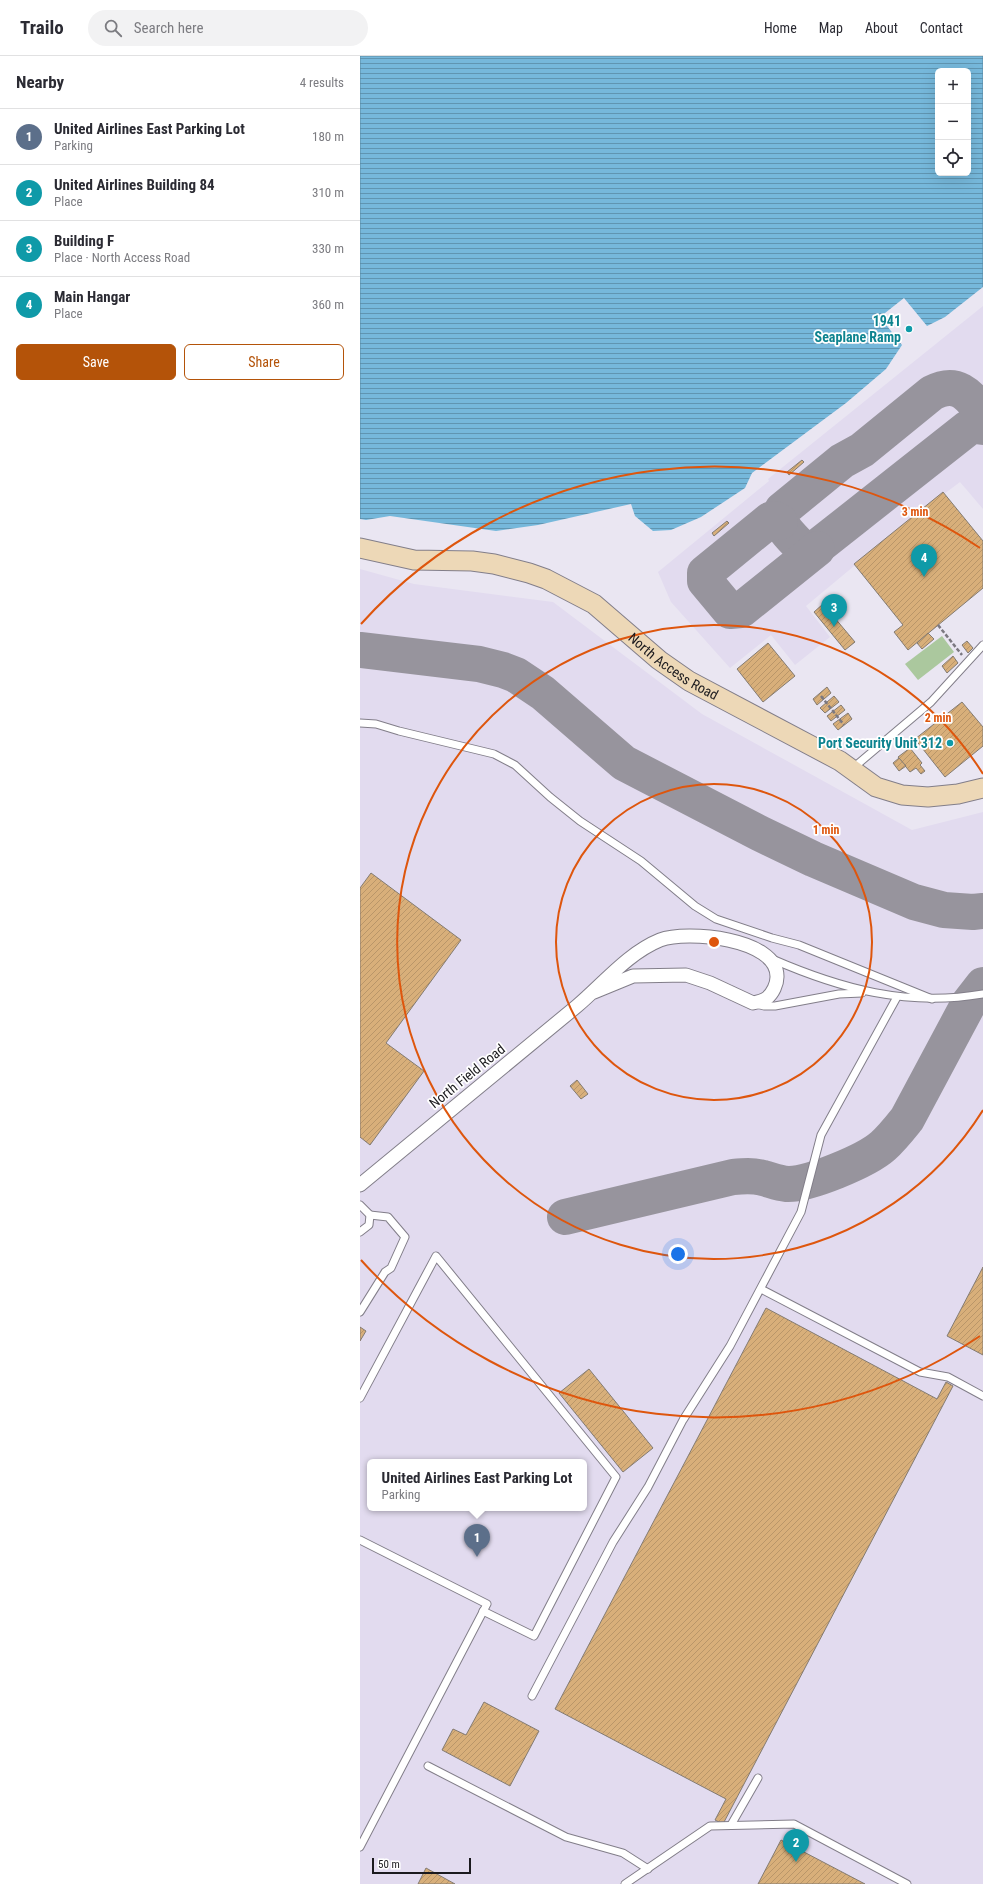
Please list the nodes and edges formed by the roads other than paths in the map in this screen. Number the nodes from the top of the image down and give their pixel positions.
1 (360, 548) edge
2 (983, 645) edge
3 (360, 723) edge
4 (851, 769) junction
5 (983, 788) edge
6 (772, 959) junction
7 (594, 992) junction
8 (868, 993) junction
9 (983, 994) edge
10 (897, 997) junction
11 (932, 999) junction
12 (753, 1003) junction
13 (360, 1185) edge
14 (360, 1205) edge
15 (370, 1216) junction
16 (360, 1232) edge
17 (760, 1289) junction
18 (360, 1312) edge
19 (983, 1396) edge
20 (360, 1398) edge
21 (360, 1540) edge
22 (483, 1611) junction
23 (532, 1696) dead end
24 (428, 1766) dead end
25 (758, 1778) dead end
26 (731, 1825) junction
27 (360, 1847) edge
28 (648, 1869) junction
29 (626, 1884) edge
30 (907, 1884) edge

1 - 4 street, North Access Road
2 - 4 lane
3 - 11 lane
4 - 5 street, North Access Road
6 - 7 street, North Field Road
6 - 8 lane
6 - 12 street
7 - 12 street, North Field Road
7 - 13 street, North Field Road
8 - 10 lane
8 - 12 lane
9 - 11 lane
10 - 11 lane
10 - 17 lane
14 - 15 lane
15 - 16 lane
15 - 18 lane
17 - 19 lane
17 - 23 lane
20 - 22 lane
21 - 22 lane
22 - 27 lane
24 - 28 lane
25 - 26 lane
26 - 28 lane
26 - 30 lane
28 - 29 lane

